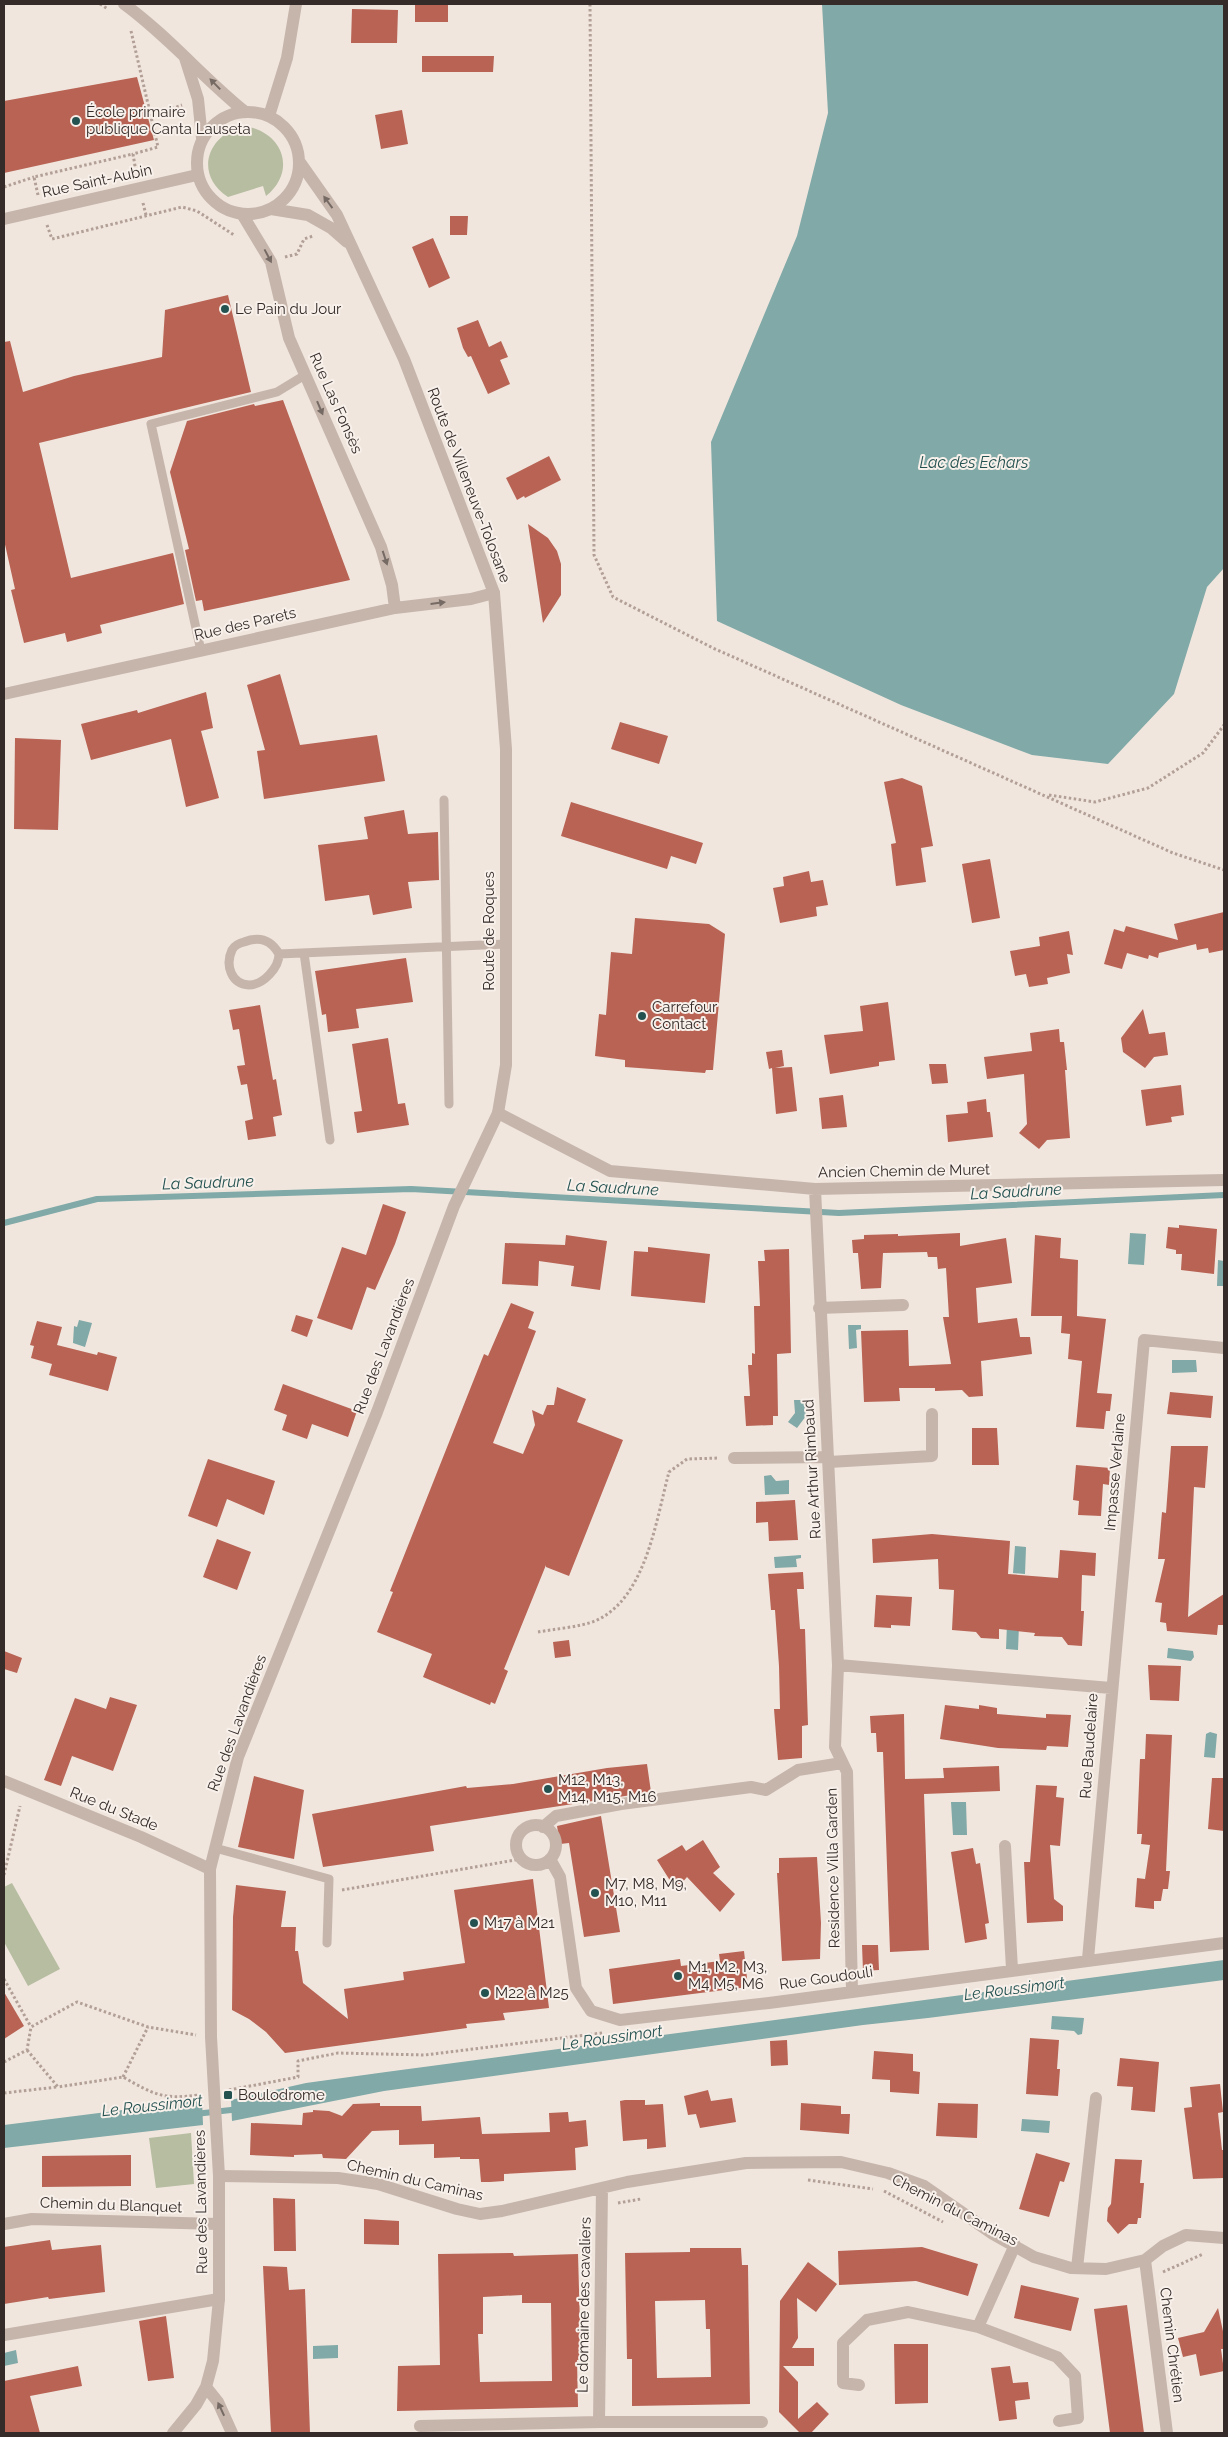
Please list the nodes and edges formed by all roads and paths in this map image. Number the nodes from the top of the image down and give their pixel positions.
1 (100, 4) edge
2 (124, 4) edge
3 (296, 4) edge
4 (590, 4) edge
5 (115, 14) dead end
6 (130, 25) dead end
7 (185, 58) junction
8 (191, 102) dead end
9 (244, 112) junction
10 (152, 116) junction
11 (269, 116) junction
12 (202, 138) junction
13 (133, 154) junction
14 (299, 161) junction
15 (197, 175) junction
16 (136, 176) dead end
17 (34, 177) junction
18 (4, 188) edge
19 (271, 209) junction
20 (42, 210) junction
21 (242, 214) junction
22 (4, 219) edge
23 (350, 245) junction
24 (305, 374) junction
25 (494, 593) junction
26 (395, 608) junction
27 (201, 651) junction
28 (4, 694) edge
29 (1224, 725) edge
30 (506, 749) joint
31 (1044, 795) junction
32 (444, 800) dead end
33 (1224, 870) edge
34 (506, 944) junction
35 (448, 945) junction
36 (304, 953) junction
37 (279, 954) junction
38 (449, 1104) dead end
39 (498, 1113) junction
40 (330, 1140) dead end
41 (1224, 1180) edge
42 (815, 1189) junction
43 (903, 1305) dead end
44 (819, 1308) junction
45 (1224, 1348) edge
46 (932, 1414) dead end
47 (734, 1458) joint
48 (829, 1460) junction
49 (538, 1632) dead end
50 (838, 1665) junction
51 (1111, 1688) junction
52 (835, 1747) joint
53 (842, 1764) junction
54 (4, 1781) edge
55 (21, 1803) dead end
56 (543, 1827) junction
57 (1005, 1846) dead end
58 (214, 1848) junction
59 (521, 1859) junction
60 (550, 1859) junction
61 (210, 1869) junction
62 (4, 1875) edge
63 (329, 1892) junction
64 (327, 1943) dead end
65 (1224, 1943) edge
66 (1088, 1959) junction
67 (1012, 1969) junction
68 (4, 1979) edge
69 (852, 1991) junction
70 (31, 2027) junction
71 (148, 2027) junction
72 (610, 2032) dead end
73 (202, 2036) dead end
74 (27, 2050) junction
75 (4, 2062) edge
76 (123, 2077) junction
77 (58, 2087) junction
78 (215, 2092) junction
79 (4, 2093) edge
80 (1096, 2098) dead end
81 (219, 2176) junction
82 (807, 2180) dead end
83 (602, 2188) junction
84 (646, 2198) dead end
85 (601, 2207) junction
86 (4, 2224) edge
87 (218, 2224) junction
88 (947, 2224) dead end
89 (1223, 2238) edge
90 (1015, 2245) junction
91 (1145, 2260) junction
92 (1077, 2268) junction
93 (1148, 2279) junction
94 (219, 2299) junction
95 (978, 2327) junction
96 (4, 2335) edge
97 (859, 2385) dead end
98 (206, 2387) junction
99 (1059, 2421) dead end
100 (599, 2422) junction
101 (762, 2422) dead end
102 (420, 2426) dead end
103 (173, 2433) edge
104 (232, 2433) edge
105 (1167, 2433) edge

1 - 5 path
2 - 7 street
3 - 11 street
4 - 31 path
6 - 10 path
9 -> 7 street
7 - 12 street
8 - 10 path
9 - 11 street
9 - 12 street
10 - 13 path
11 - 14 street
12 - 15 street
13 - 16 path
13 - 17 path
14 - 19 street
23 -> 14 street, Route de Villeneuve-Tolosane
15 - 20 street, Rue Saint-Aubin
15 - 21 street
17 - 18 path
17 - 20 path
19 - 21 street
19 - 23 street, Route de Villeneuve-Tolosane
20 - 22 street, Rue Saint-Aubin
21 -> 24 street, Rue Las Fonsès
23 - 25 street, Route de Villeneuve-Tolosane
24 -> 26 street, Rue Las Fonsès
24 - 27 lane
26 -> 25 street, Rue des Parets
25 - 30 street, Route de Villeneuve-Tolosane
26 - 27 street, Rue des Parets
27 - 28 street, Rue des Parets
29 - 31 path
30 - 34 street, Route de Roques
31 - 33 path
32 - 35 lane
34 - 35 lane
34 - 39 street, Route de Roques
35 - 36 lane
35 - 38 lane
36 - 37 lane
36 - 40 lane
37 - 37 lane
39 - 42 street, Ancien Chemin de Muret
39 - 58 street, Rue des Lavandières
41 - 42 street, Ancien Chemin de Muret
42 - 44 street, Rue Arthur Rimbaud
43 - 44 street
44 - 48 street, Rue Arthur Rimbaud
45 - 51 street, Impasse Verlaine
46 - 48 street
47 - 48 street
47 - 49 path
48 - 50 street, Rue Arthur Rimbaud
50 - 51 street, Rue Baudelaire
50 - 52 street, Rue Arthur Rimbaud
51 - 66 street, Rue Baudelaire
52 - 53 street, Residence Villa Garden
53 - 56 street
53 - 69 street, Residence Villa Garden
54 - 61 street, Rue du Stade
55 - 62 path
56 - 59 street
56 - 60 street
57 - 67 street
58 - 61 street, Rue des Lavandières
58 - 63 lane
59 - 60 street
59 - 63 path
60 - 69 street, Rue Goudouli
61 - 78 street, Rue des Lavandières
63 - 64 lane
65 - 66 street, Rue Goudouli
66 - 67 street, Rue Goudouli
67 - 69 street, Rue Goudouli
68 - 70 path
70 - 71 path
70 - 74 path
71 - 73 path
71 - 76 path
72 - 78 path
74 - 75 path
74 - 77 path
76 - 77 path
76 - 78 path
77 - 79 path
78 - 81 street, Rue des Lavandières
80 - 92 street
81 - 83 street, Chemin du Caminas
81 - 87 street, Rue des Lavandières
82 - 88 path, Chemin du Caminas
83 - 85 street, Le domaine des cavaliers
83 - 90 street, Chemin du Caminas
84 - 85 path
85 - 100 street, Le domaine des cavaliers
86 - 87 street, Chemin du Blanquet
87 - 94 street, Rue des Lavandières
89 - 91 street
89 - 93 path
90 - 92 street, Chemin du Caminas
90 - 95 street
91 - 92 street, Chemin du Caminas
91 - 93 street, Chemin Chrétien
93 - 105 street, Chemin Chrétien
94 - 96 street
94 - 98 street, Rue des Lavandières
95 - 97 street
95 - 99 street
98 - 103 street, Rue des Lavandières
104 -> 98 street
100 - 101 street
100 - 102 street

